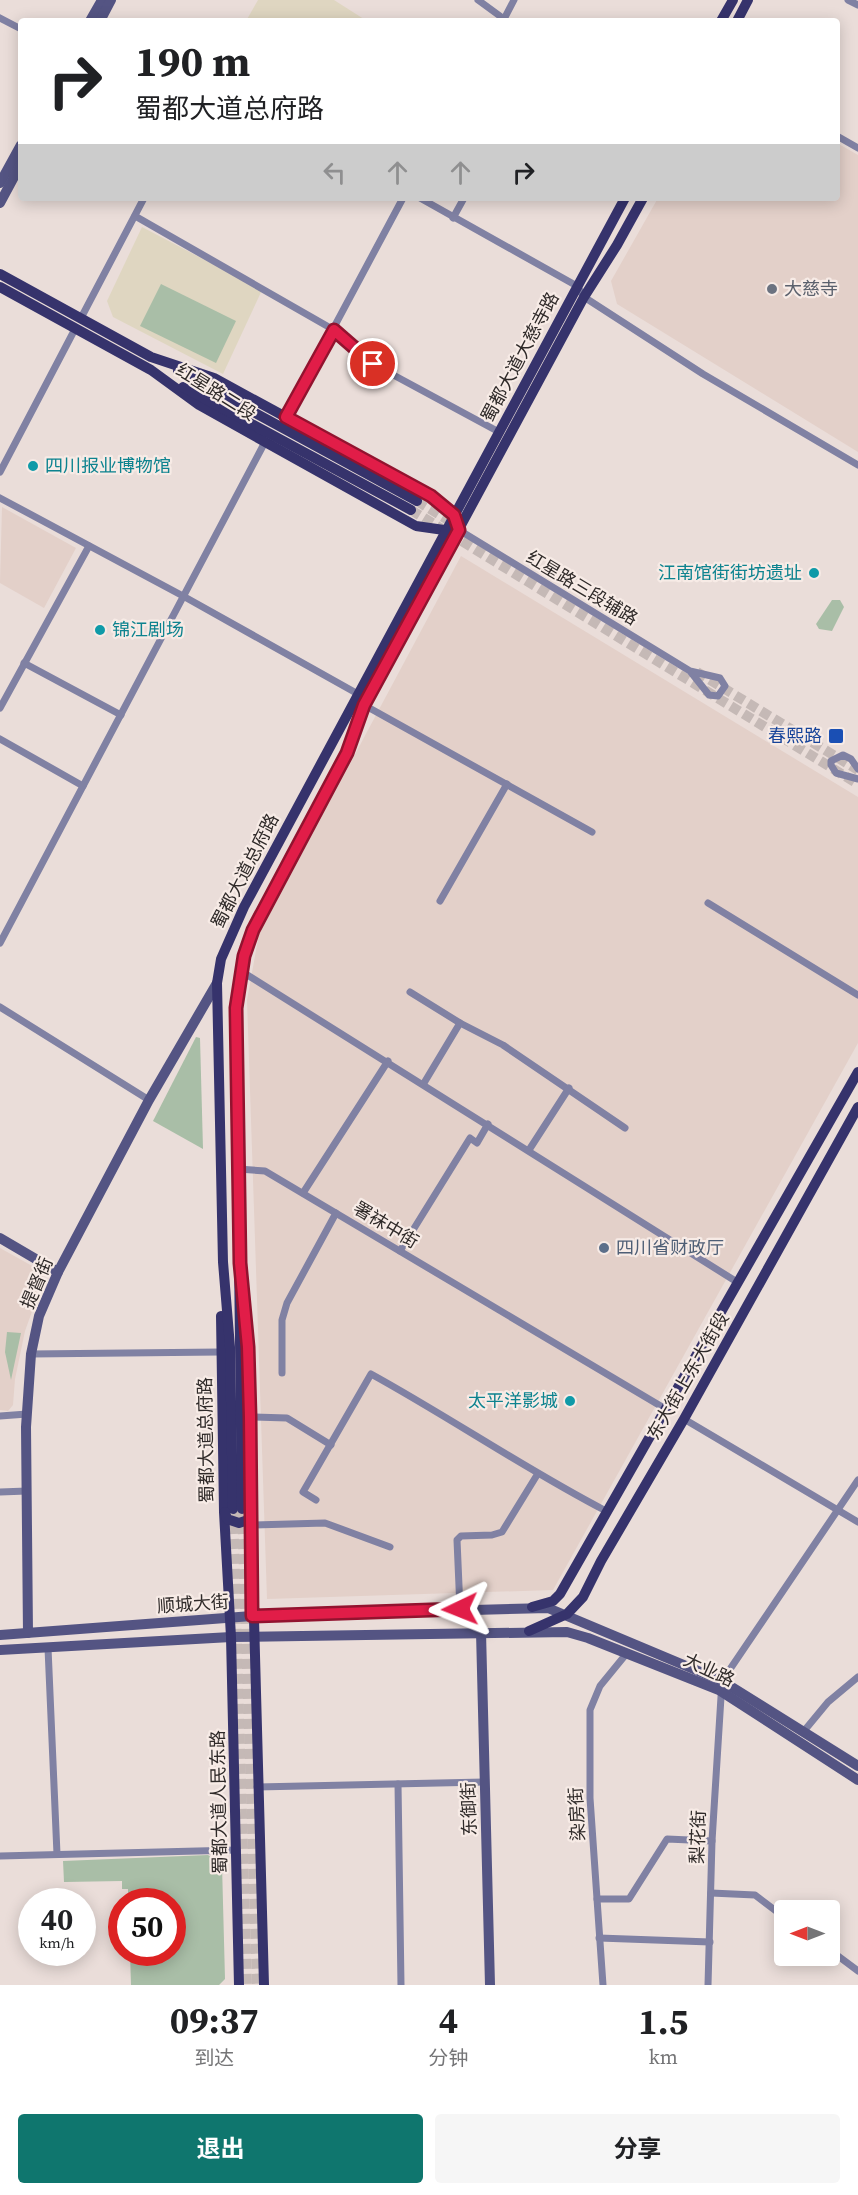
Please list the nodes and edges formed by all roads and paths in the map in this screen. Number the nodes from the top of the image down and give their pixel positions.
1 (102, 0) edge
2 (111, 0) edge
3 (478, 0) edge
4 (514, 0) edge
5 (733, 0) edge
6 (748, 0) edge
7 (848, 0) edge
8 (858, 5) edge
9 (0, 18) edge
10 (92, 18) edge
11 (102, 18) edge
12 (500, 18) edge
13 (504, 18) edge
14 (723, 18) edge
15 (739, 18) edge
16 (18, 27) edge
17 (840, 138) edge
18 (858, 148) edge
19 (18, 150) edge
20 (18, 169) edge
21 (0, 183) edge
22 (142, 201) edge
23 (401, 201) edge
24 (425, 201) edge
25 (462, 201) edge
26 (623, 201) edge
27 (641, 201) edge
28 (0, 202) edge
29 (135, 216) junction
30 (453, 218) junction
31 (0, 274) edge
32 (577, 286) junction
33 (0, 287) edge
34 (584, 297) junction
35 (81, 318) junction
36 (75, 329) junction
37 (334, 330) junction
38 (151, 357) junction
39 (151, 370) junction
40 (286, 417) junction
41 (499, 432) junction
42 (265, 442) junction
43 (858, 465) edge
44 (0, 472) edge
45 (0, 498) edge
46 (454, 515) junction
47 (459, 530) junction
48 (445, 532) junction
49 (89, 546) junction
50 (183, 596) junction
51 (24, 663) junction
52 (690, 671) junction
53 (358, 694) junction
54 (364, 705) junction
55 (0, 708) edge
56 (121, 715) junction
57 (0, 739) edge
58 (858, 769) edge
59 (858, 779) edge
60 (507, 784) junction
61 (83, 786) junction
62 (592, 832) dead end
63 (440, 901) dead end
64 (708, 903) dead end
65 (0, 943) edge
66 (241, 971) junction
67 (217, 983) junction
68 (410, 992) dead end
69 (858, 995) edge
70 (0, 1007) edge
71 (460, 1023) junction
72 (388, 1061) junction
73 (858, 1072) edge
74 (424, 1083) junction
75 (569, 1088) junction
76 (149, 1100) junction
77 (856, 1113) edge
78 (488, 1124) junction
79 (625, 1128) dead end
80 (529, 1150) junction
81 (238, 1169) junction
82 (303, 1193) junction
83 (336, 1213) junction
84 (0, 1238) edge
85 (400, 1251) junction
86 (223, 1262) junction
87 (240, 1263) junction
88 (57, 1272) junction
89 (737, 1282) junction
90 (220, 1352) junction
91 (31, 1354) junction
92 (282, 1373) dead end
93 (664, 1408) junction
94 (27, 1414) junction
95 (0, 1416) edge
96 (250, 1417) junction
97 (684, 1419) junction
98 (331, 1444) junction
99 (537, 1475) junction
100 (858, 1480) edge
101 (27, 1491) junction
102 (0, 1492) edge
103 (316, 1500) dead end
104 (238, 1510) junction
105 (838, 1510) junction
106 (606, 1511) junction
107 (858, 1522) edge
108 (251, 1525) junction
109 (390, 1547) dead end
110 (584, 1551) junction
111 (601, 1561) junction
112 (532, 1607) junction
113 (460, 1609) junction
114 (567, 1614) junction
115 (252, 1616) junction
116 (230, 1618) junction
117 (529, 1631) junction
118 (481, 1632) junction
119 (28, 1634) junction
120 (0, 1635) edge
121 (253, 1637) junction
122 (231, 1638) junction
123 (48, 1648) junction
124 (0, 1650) edge
125 (627, 1653) junction
126 (858, 1677) edge
127 (721, 1685) junction
128 (804, 1731) junction
129 (858, 1766) edge
130 (858, 1780) edge
131 (484, 1782) junction
132 (398, 1784) junction
133 (257, 1787) junction
134 (712, 1841) junction
135 (237, 1850) junction
136 (57, 1854) junction
137 (0, 1856) edge
138 (711, 1893) junction
139 (597, 1899) junction
140 (774, 1910) edge
141 (599, 1938) junction
142 (710, 1942) junction
143 (840, 1958) edge
144 (858, 1971) edge
145 (239, 1985) edge
146 (264, 1985) edge
147 (401, 1985) edge
148 (490, 1985) edge
149 (603, 1985) edge
150 (708, 1985) edge

1 - 10 main road
2 - 11 main road
3 - 12 street
4 - 13 street
5 - 14 main road
6 - 15 main road
7 - 8 street
9 - 16 street
17 - 18 street
19 - 21 main road
20 - 28 main road
22 - 29 street
23 - 37 street
24 - 30 street
25 - 30 street
26 - 32 main road, 蜀都大道大慈寺路
27 - 34 main road, 蜀都大道大慈寺路
29 - 35 street
29 - 37 street
30 - 32 street
31 - 35 main road, 红星路二段
32 - 34 street
32 - 41 main road, 蜀都大道大慈寺路
33 - 36 main road, 红星路二段
34 - 43 street
34 - 47 main road, 蜀都大道大慈寺路
35 - 38 main road, 红星路二段
36 - 39 main road, 红星路二段
36 - 44 street
37 - 40 street
37 - 41 street
38 - 39 main road
38 - 40 main road, 红星路二段
39 - 42 main road, 红星路二段
40 - 46 main road, 红星路二段
41 - 46 main road, 蜀都大道大慈寺路
42 - 48 main road, 红星路二段
42 - 50 street
45 - 49 street
46 - 47 main road
46 - 48 main road, 蜀都大道大慈寺路
47 - 48 main road, 红星路二段
47 - 52 street, 红星路三段辅路
47 - 54 main road, 蜀都大道总府路
48 - 53 main road, 蜀都大道总府路
49 - 50 street
49 - 51 street
50 - 53 street
50 - 56 street
51 - 55 street
51 - 56 street
52 - 52 street, 红星路三段辅路
53 - 67 main road, 蜀都大道总府路
54 - 60 street
54 - 66 main road, 蜀都大道总府路
56 - 61 street
57 - 61 street
58 - 59 street
60 - 62 street
60 - 63 street
61 - 65 street
64 - 69 street
66 - 72 street
66 - 81 main road, 蜀都大道总府路
67 - 76 main road, 提督街
67 - 86 main road, 蜀都大道总府路
68 - 71 street
70 - 76 street
71 - 74 street
71 - 75 street
72 - 74 street
72 - 82 street
73 - 89 main road, 东大街上东大街段
74 - 78 street
75 - 79 street
75 - 80 street
76 - 88 main road, 提督街
77 - 97 main road, 东大街上东大街段
78 - 80 street
78 - 85 street
80 - 89 street
81 - 82 street, 署袜中街
81 - 87 main road, 蜀都大道总府路
82 - 83 street, 署袜中街
83 - 85 street, 署袜中街
83 - 92 street
84 - 88 main road
85 - 93 street, 署袜中街
86 - 90 main road, 蜀都大道总府路
86 - 104 main road, 蜀都大道总府路
87 - 96 main road, 蜀都大道总府路
87 - 104 main road, 蜀都大道总府路
88 - 91 main road, 提督街
89 - 93 main road, 东大街上东大街段
90 - 91 street
90 - 104 main road, 蜀都大道总府路
91 - 94 main road, 提督街
93 - 106 main road, 东大街上东大街段
94 - 95 street
94 - 101 main road, 提督街
96 - 98 street
96 - 104 main road, 蜀都大道总府路
97 - 105 street
97 - 111 main road, 东大街上东大街段
98 - 99 street
98 - 103 street
99 - 106 street
99 - 113 street
100 - 105 street
101 - 102 street
101 - 119 main road, 提督街
104 - 108 main road, 蜀都大道总府路
104 - 116 main road, 蜀都大道总府路
105 - 107 street
105 - 127 street
106 - 110 main road, 东大街上东大街段
108 - 109 street
108 - 115 main road, 蜀都大道总府路
110 - 111 main road
110 - 112 main road, 东大街上东大街段
111 - 114 main road, 东大街上东大街段
112 - 113 main road, 顺城大街
112 - 114 main road, 大业路
113 - 115 main road, 顺城大街
114 - 117 main road, 东大街上东大街段
114 - 127 main road, 大业路
115 - 116 main road, 顺城大街
115 - 121 main road, 蜀都大道总府路
116 - 119 main road, 顺城大街
116 - 122 main road, 蜀都大道人民东路
117 - 118 main road, 顺城大街
117 - 125 main road, 大业路
118 - 121 main road, 顺城大街
118 - 131 main road, 东御街
119 - 120 main road, 顺城大街
121 - 122 main road, 顺城大街
121 - 133 main road
122 - 123 main road, 顺城大街
122 - 135 main road, 蜀都大道人民东路
123 - 124 main road, 顺城大街
123 - 136 street
125 - 127 main road, 大业路
125 - 139 street, 染房街
126 - 128 street
127 - 128 main road, 大业路
127 - 130 main road, 大业路
127 - 134 street, 梨花街
128 - 129 main road, 大业路
131 - 132 street
131 - 148 main road, 东御街
132 - 133 street
132 - 147 street
133 - 146 main road
134 - 138 street, 梨花街
134 - 139 street
135 - 136 street
135 - 145 main road, 蜀都大道人民东路
136 - 137 street
138 - 140 street
138 - 142 street, 梨花街
139 - 141 street, 染房街
141 - 142 street
141 - 149 street, 染房街
142 - 150 street, 梨花街
143 - 144 street

